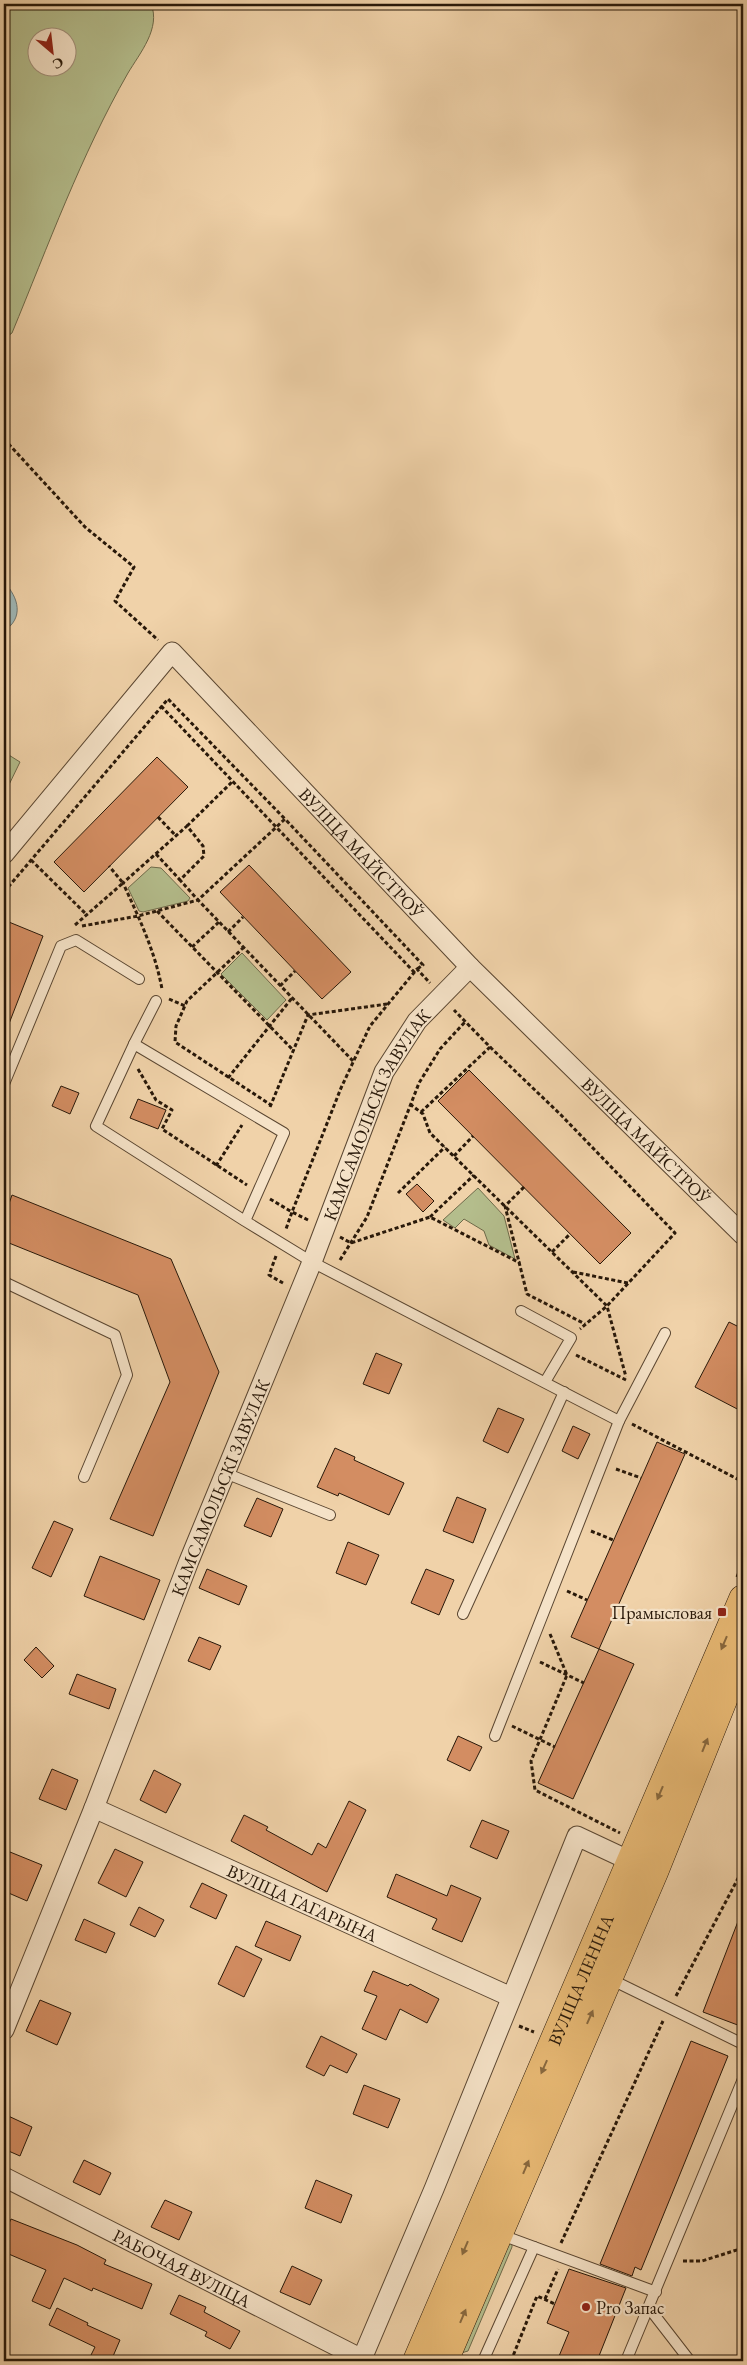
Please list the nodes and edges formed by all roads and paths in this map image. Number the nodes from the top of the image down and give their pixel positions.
1 (4, 439) edge
2 (172, 652) junction
3 (161, 706) junction
4 (233, 781) junction
5 (158, 816) dead end
6 (285, 819) junction
7 (187, 826) junction
8 (276, 827) junction
9 (176, 836) junction
10 (4, 854) edge
11 (156, 854) junction
12 (31, 860) junction
13 (109, 866) dead end
14 (180, 880) junction
15 (123, 883) junction
16 (4, 892) edge
17 (198, 900) junction
18 (156, 911) junction
19 (87, 915) junction
20 (138, 916) junction
21 (243, 917) dead end
22 (219, 922) junction
23 (228, 932) junction
24 (244, 947) junction
25 (192, 948) junction
26 (470, 967) junction
27 (295, 971) dead end
28 (217, 973) junction
29 (139, 979) dead end
30 (280, 986) junction
31 (441, 995) junction
32 (292, 998) junction
33 (156, 1001) dead end
34 (388, 1004) dead end
35 (185, 1006) junction
36 (308, 1015) junction
37 (268, 1026) junction
38 (134, 1044) junction
39 (490, 1047) junction
40 (294, 1051) junction
41 (130, 1054) junction
42 (353, 1061) dead end
43 (229, 1076) junction
44 (4, 1084) edge
45 (217, 1093) junction
46 (410, 1104) dead end
47 (271, 1105) junction
48 (250, 1112) junction
49 (421, 1112) junction
50 (264, 1121) junction
51 (473, 1136) dead end
52 (445, 1147) junction
53 (454, 1156) junction
54 (216, 1166) junction
55 (474, 1175) junction
56 (524, 1187) dead end
57 (258, 1192) junction
58 (398, 1193) dead end
59 (505, 1206) junction
60 (292, 1212) dead end
61 (430, 1217) dead end
62 (245, 1221) junction
63 (570, 1234) dead end
64 (743, 1235) edge
65 (552, 1252) junction
66 (312, 1262) junction
67 (573, 1272) junction
68 (4, 1282) edge
69 (628, 1284) junction
70 (607, 1306) junction
71 (522, 1311) dead end
72 (585, 1324) junction
73 (665, 1333) dead end
74 (570, 1338) junction
75 (564, 1349) junction
76 (627, 1380) junction
77 (545, 1382) junction
78 (638, 1385) junction
79 (564, 1392) junction
80 (620, 1421) junction
81 (628, 1431) dead end
82 (616, 1460) dead end
83 (225, 1473) junction
84 (84, 1477) dead end
85 (641, 1478) dead end
86 (743, 1482) edge
87 (330, 1515) dead end
88 (586, 1538) dead end
89 (613, 1540) dead end
90 (743, 1562) edge
91 (568, 1582) dead end
92 (565, 1590) junction
93 (739, 1590) edge
94 (562, 1598) dead end
95 (587, 1600) dead end
96 (463, 1614) dead end
97 (549, 1632) dead end
98 (743, 1650) edge
99 (527, 1656) junction
100 (567, 1674) junction
101 (584, 1683) dead end
102 (502, 1721) junction
103 (496, 1736) dead end
104 (540, 1740) junction
105 (554, 1747) dead end
106 (94, 1808) junction
107 (623, 1834) dead end
108 (642, 1866) junction
109 (743, 1869) edge
110 (596, 1972) junction
111 (511, 1997) junction
112 (669, 2008) junction
113 (4, 2030) edge
114 (743, 2044) edge
115 (743, 2079) edge
116 (4, 2177) edge
117 (487, 2228) junction
118 (534, 2247) junction
119 (743, 2248) edge
120 (560, 2256) junction
121 (668, 2261) junction
122 (656, 2292) junction
123 (545, 2300) junction
124 (555, 2304) dead end
125 (649, 2308) junction
126 (361, 2360) edge
127 (417, 2361) edge
128 (444, 2361) edge
129 (483, 2361) edge
130 (511, 2361) edge
131 (626, 2361) edge
132 (690, 2361) edge

1 - 2 path
2 - 10 street
2 - 26 street, ВУЛІЦА МАЙСТРОЎ
3 - 4 path
3 - 6 path
3 - 12 path
4 - 7 path
4 - 8 path
5 - 9 path
6 - 8 path
6 - 8 path
7 - 9 path
7 - 14 path
8 - 17 path
9 - 11 path
11 - 14 path
11 - 15 path
12 - 16 path
12 - 19 path
13 - 15 path
14 - 17 path
15 - 19 path
15 - 20 path
17 - 18 path
17 - 22 path
18 - 20 path
18 - 25 path
19 - 20 path
20 - 35 path
21 - 23 path
22 - 23 path
22 - 25 path
23 - 24 path
24 - 28 path
24 - 30 path
25 - 28 path
26 - 31 street, КАМСАМОЛЬСКІ ЗАВУЛАК
26 - 64 street, ВУЛІЦА МАЙСТРОЎ
27 - 30 path
28 - 35 path
28 - 37 path
29 - 44 lane
30 - 32 path
31 - 39 path
31 - 66 street, КАМСАМОЛЬСКІ ЗАВУЛАК
32 - 36 path
32 - 37 path
33 - 38 lane
34 - 36 path
35 - 43 path
36 - 40 path
36 - 42 path
37 - 40 path
37 - 43 path
38 - 41 lane
38 - 45 lane
39 - 49 path
39 - 69 path
40 - 47 path
41 - 54 path
41 - 62 lane
43 - 45 path
43 - 47 path
45 - 48 lane
46 - 49 path
47 - 50 path
48 - 50 lane
48 - 54 path
49 - 52 path
50 - 57 lane
51 - 53 path
52 - 53 path
52 - 58 path
53 - 55 path
54 - 57 path
55 - 59 path
55 - 61 path
56 - 59 path
57 - 60 path
57 - 62 lane
59 - 65 path
59 - 72 path
62 - 66 lane
63 - 65 path
65 - 67 path
66 - 77 lane
66 - 83 street, КАМСАМОЛЬСКІ ЗАВУЛАК
67 - 69 path
67 - 70 path
68 - 84 lane
69 - 70 path
70 - 72 path
70 - 76 path
71 - 74 lane
72 - 74 path
73 - 78 lane
74 - 75 lane
75 - 76 path
75 - 77 lane
76 - 78 path
77 - 79 lane
78 - 80 lane
79 - 80 lane
79 - 96 lane
80 - 99 lane
81 - 86 path
82 - 85 path
83 - 87 lane
83 - 106 street, КАМСАМОЛЬСКІ ЗАВУЛАК
88 - 89 path
90 - 93 path
91 - 92 path
92 - 94 path
92 - 95 path
93 -> 108 main road, ВУЛІЦА ЛЕНІНА
97 - 100 path
108 -> 98 main road, ВУЛІЦА ЛЕНІНА
99 - 100 path
99 - 102 lane
100 - 101 path
100 - 104 path
102 - 103 lane
102 - 104 path
104 - 105 path
104 - 107 path
106 - 111 street, ВУЛІЦА ГАГАРЫНА
106 - 113 street, КАМСАМОЛЬСКІ ЗАВУЛАК
108 - 110 main road, ВУЛІЦА ЛЕНІНА
108 - 111 street
109 - 112 path
110 - 112 lane
110 - 117 main road, ВУЛІЦА ЛЕНІНА
111 - 126 street
112 - 114 lane
112 - 120 path
115 - 121 lane
116 - 126 street, РАБОЧАЯ ВУЛІЦА
117 - 118 lane
117 -> 127 main road, ВУЛІЦА ЛЕНІНА
128 -> 117 main road, ВУЛІЦА ЛЕНІНА
118 - 120 lane
118 - 129 lane
119 - 121 path
120 - 122 lane
120 - 123 path
121 - 122 lane
122 - 125 lane
123 - 124 path
123 - 130 path
125 - 131 lane
125 - 132 lane

